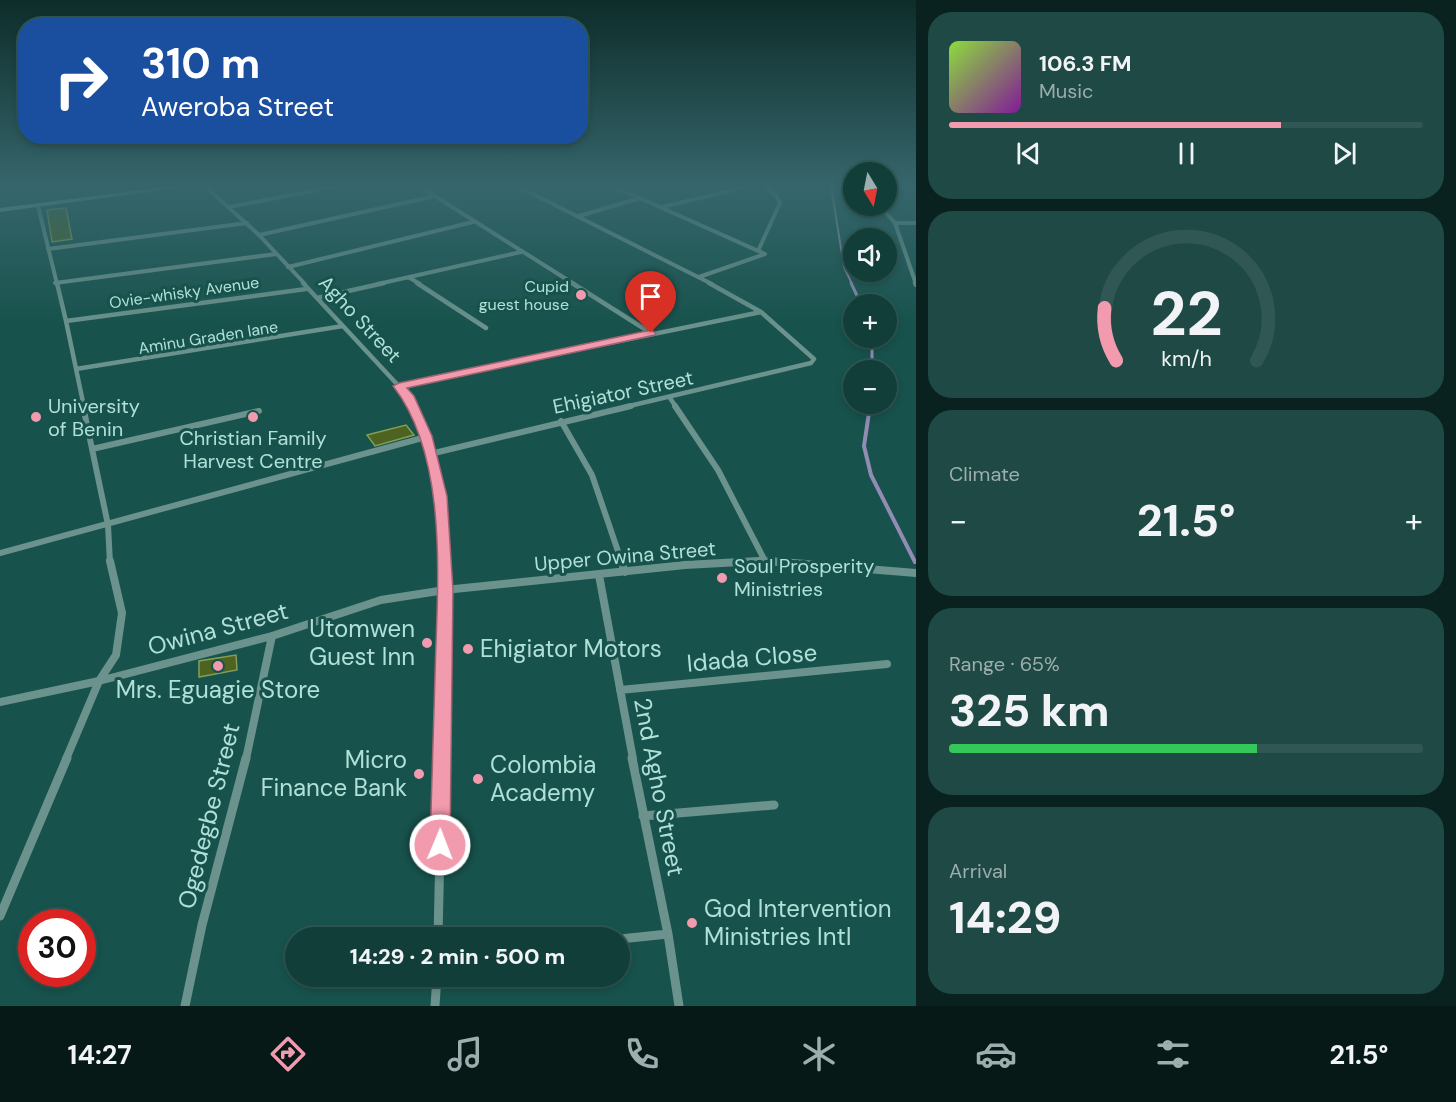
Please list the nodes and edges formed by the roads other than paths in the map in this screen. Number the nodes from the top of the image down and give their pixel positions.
1 (44, 233) edge
2 (171, 233) edge
3 (268, 233) edge
4 (428, 233) edge
5 (491, 233) edge
6 (612, 233) edge
7 (718, 233) edge
8 (766, 233) edge
9 (898, 233) edge
10 (259, 235) joint
11 (48, 249) junction
12 (758, 251) junction
13 (521, 252) junction
14 (276, 254) junction
15 (288, 267) junction
16 (909, 271) junction
17 (916, 271) edge
18 (699, 277) junction
19 (410, 278) junction
20 (55, 283) junction
21 (916, 285) edge
22 (306, 289) junction
23 (317, 298) junction
24 (761, 312) junction
25 (66, 321) junction
26 (343, 326) junction
27 (486, 328) dead end
28 (651, 333) junction
29 (76, 369) junction
30 (399, 386) junction
31 (670, 398) junction
32 (259, 411) dead end
33 (561, 421) junction
34 (426, 436) junction
35 (92, 449) junction
36 (430, 454) junction
37 (108, 525) junction
38 (0, 553) edge
39 (765, 561) junction
40 (625, 572) junction
41 (916, 573) edge
42 (599, 575) junction
43 (445, 590) junction
44 (272, 636) junction
45 (887, 664) dead end
46 (99, 681) junction
47 (620, 690) junction
48 (0, 702) edge
49 (774, 805) dead end
50 (643, 816) junction
51 (0, 916) edge
52 (438, 927) edge
53 (668, 934) junction
54 (630, 938) edge
55 (436, 987) edge
56 (185, 1006) edge
57 (435, 1006) edge
58 (679, 1006) edge

1 - 11 street
2 - 11 street
3 - 10 street
4 - 15 street
5 - 13 street
6 - 18 street
7 - 12 street
8 - 12 street
9 - 16 street
10 - 14 street, Agho Street
11 - 20 street
12 - 18 street
13 - 19 street
13 - 28 street
14 - 15 street, Agho Street
14 - 20 street
15 - 22 street, Agho Street
16 - 17 street
16 - 21 street
18 - 24 street
19 - 23 street
19 - 27 street
20 - 25 street
22 - 23 street, Agho Street
22 - 25 street, Ovie-whisky Avenue
23 - 26 street, Agho Street
24 - 28 street
24 - 31 street, Ehigiator Street
25 - 29 street
26 - 29 street, Aminu Graden lane
26 - 30 street, Agho Street
28 - 30 street
29 - 35 street
30 - 34 street, Agho Street
31 - 33 street, Ehigiator Street
31 - 39 street
32 - 35 street
33 - 36 street, Ehigiator Street
33 - 40 street
34 - 36 street, Agho Street
34 - 37 street
35 - 37 street
36 - 43 street, Agho Street
37 - 38 street
37 - 46 street
39 - 40 street, Upper Owina Street
39 - 41 street, Upper Owina Street
40 - 42 street, Upper Owina Street
42 - 43 street, Upper Owina Street
42 - 47 street, 2nd Agho Street
43 - 44 street, Owina Street
43 - 52 street, Agho Street
44 - 46 street, Owina Street
44 - 56 street, Ogedegbe Street
45 - 47 street, Idada Close
46 - 48 street, Owina Street
46 - 51 street
47 - 50 street, 2nd Agho Street
49 - 50 street
50 - 53 street, 2nd Agho Street
53 - 54 street
53 - 58 street, 2nd Agho Street
55 - 57 street

